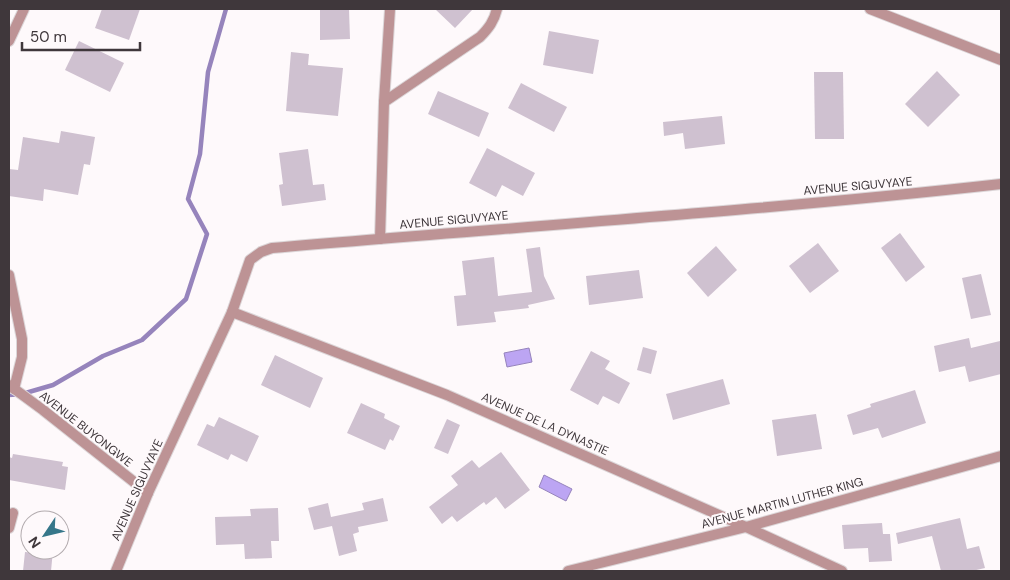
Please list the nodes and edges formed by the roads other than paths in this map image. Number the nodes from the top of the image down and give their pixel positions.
1 (24, 9) edge
2 (390, 9) edge
3 (497, 9) edge
4 (870, 9) edge
5 (9, 40) edge
6 (1001, 60) edge
7 (384, 102) junction
8 (1001, 184) edge
9 (380, 239) junction
10 (9, 275) edge
11 (13, 309) edge
12 (232, 312) junction
13 (14, 389) edge
14 (1001, 456) edge
15 (148, 493) junction
16 (13, 513) dead end
17 (746, 527) junction
18 (9, 528) edge
19 (116, 571) edge
20 (568, 571) edge
21 (842, 571) edge

1 - 5 street
2 - 7 street
3 - 7 street
4 - 6 street
7 - 9 street
8 - 9 street, AVENUE SIGUVYAYE
9 - 12 street, AVENUE SIGUVYAYE
10 - 11 street
11 - 13 street
12 - 15 street, AVENUE SIGUVYAYE
12 - 17 street, AVENUE DE LA DYNASTIE
13 - 15 street, AVENUE BUYONGWE
14 - 17 street, AVENUE MARTIN LUTHER KING
15 - 19 street, AVENUE SIGUVYAYE
16 - 18 street
17 - 20 street, AVENUE MARTIN LUTHER KING
17 - 21 street, AVENUE DE LA DYNASTIE

